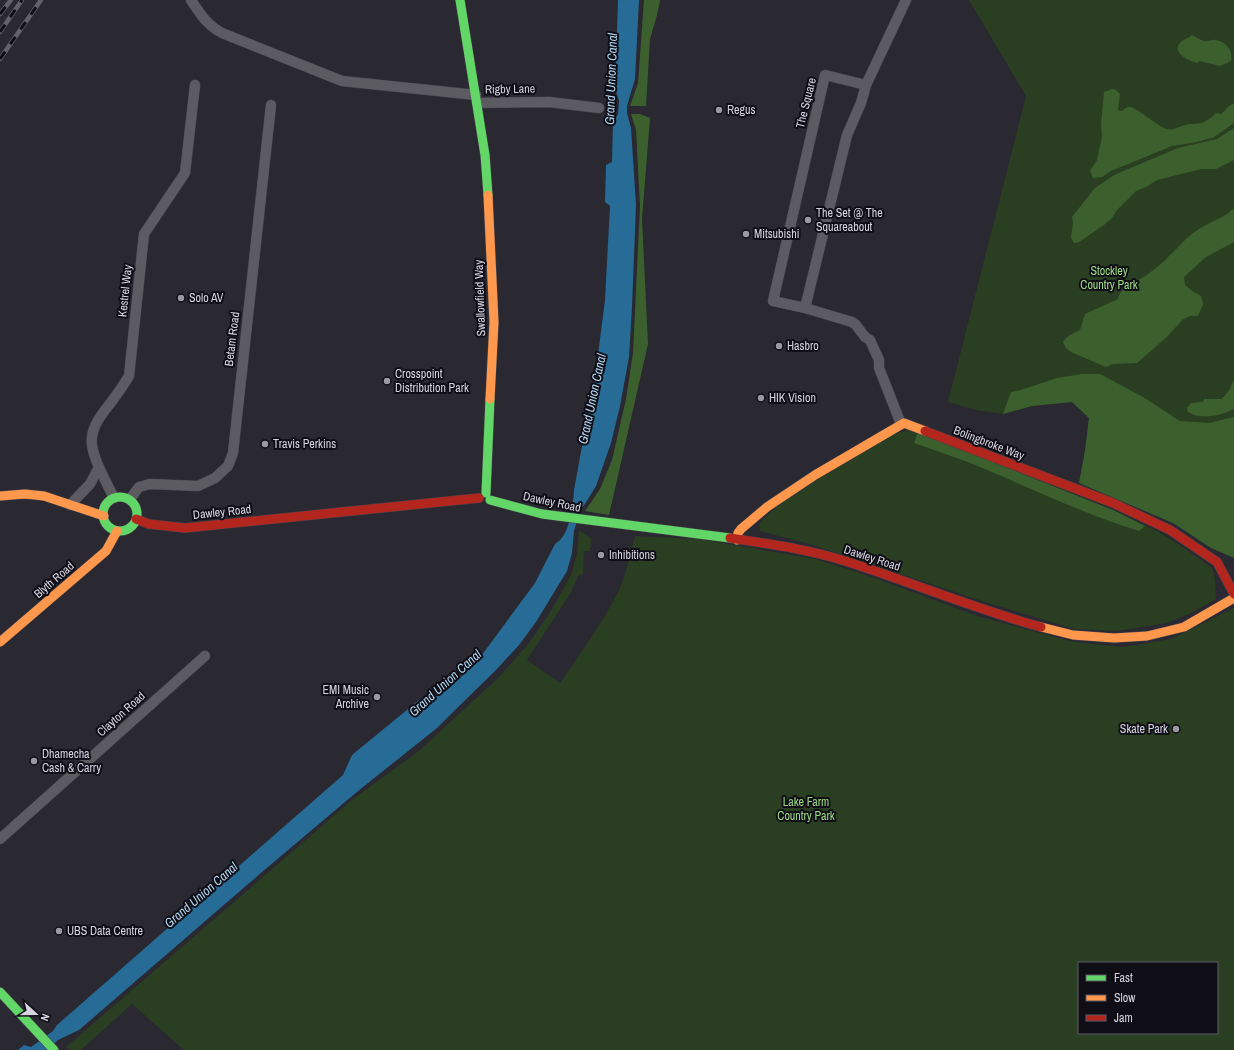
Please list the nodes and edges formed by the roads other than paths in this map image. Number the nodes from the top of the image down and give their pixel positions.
1 (191, 0) edge
2 (460, 0) edge
3 (906, 0) edge
4 (195, 85) dead end
5 (866, 85) junction
6 (477, 99) junction
7 (271, 105) dead end
8 (599, 108) dead end
9 (805, 308) junction
10 (901, 424) junction
11 (99, 467) junction
12 (0, 496) edge
13 (485, 497) junction
14 (114, 498) junction
15 (130, 499) junction
16 (70, 505) junction
17 (104, 516) junction
18 (136, 519) junction
19 (117, 531) junction
20 (737, 540) junction
21 (1234, 594) edge
22 (1234, 598) edge
23 (0, 642) edge
24 (205, 656) dead end
25 (0, 839) edge
26 (0, 992) edge
27 (54, 1050) edge

1 - 6 street
2 - 6 main road, Rigby Lane
3 - 5 street
4 - 11 street, Kestrel Way
5 - 9 street
5 - 9 street, The Square
6 - 8 street, Rigby Lane
6 - 13 main road, Swallowfield Way
7 - 15 street, Betam Road
9 - 10 street, The Square
10 - 20 main road
10 - 21 main road, Bolingbroke Way
11 - 14 street, Kestrel Way
11 - 16 street
12 - 16 main road
13 - 18 main road, Dawley Road
13 - 20 main road, Dawley Road
14 - 15 main road
14 - 17 main road
15 - 18 main road
16 - 17 main road
17 - 19 main road
18 - 19 main road
19 - 23 main road, Blyth Road
20 - 22 main road, Dawley Road
24 - 25 street, Clayton Road
26 - 27 main road

